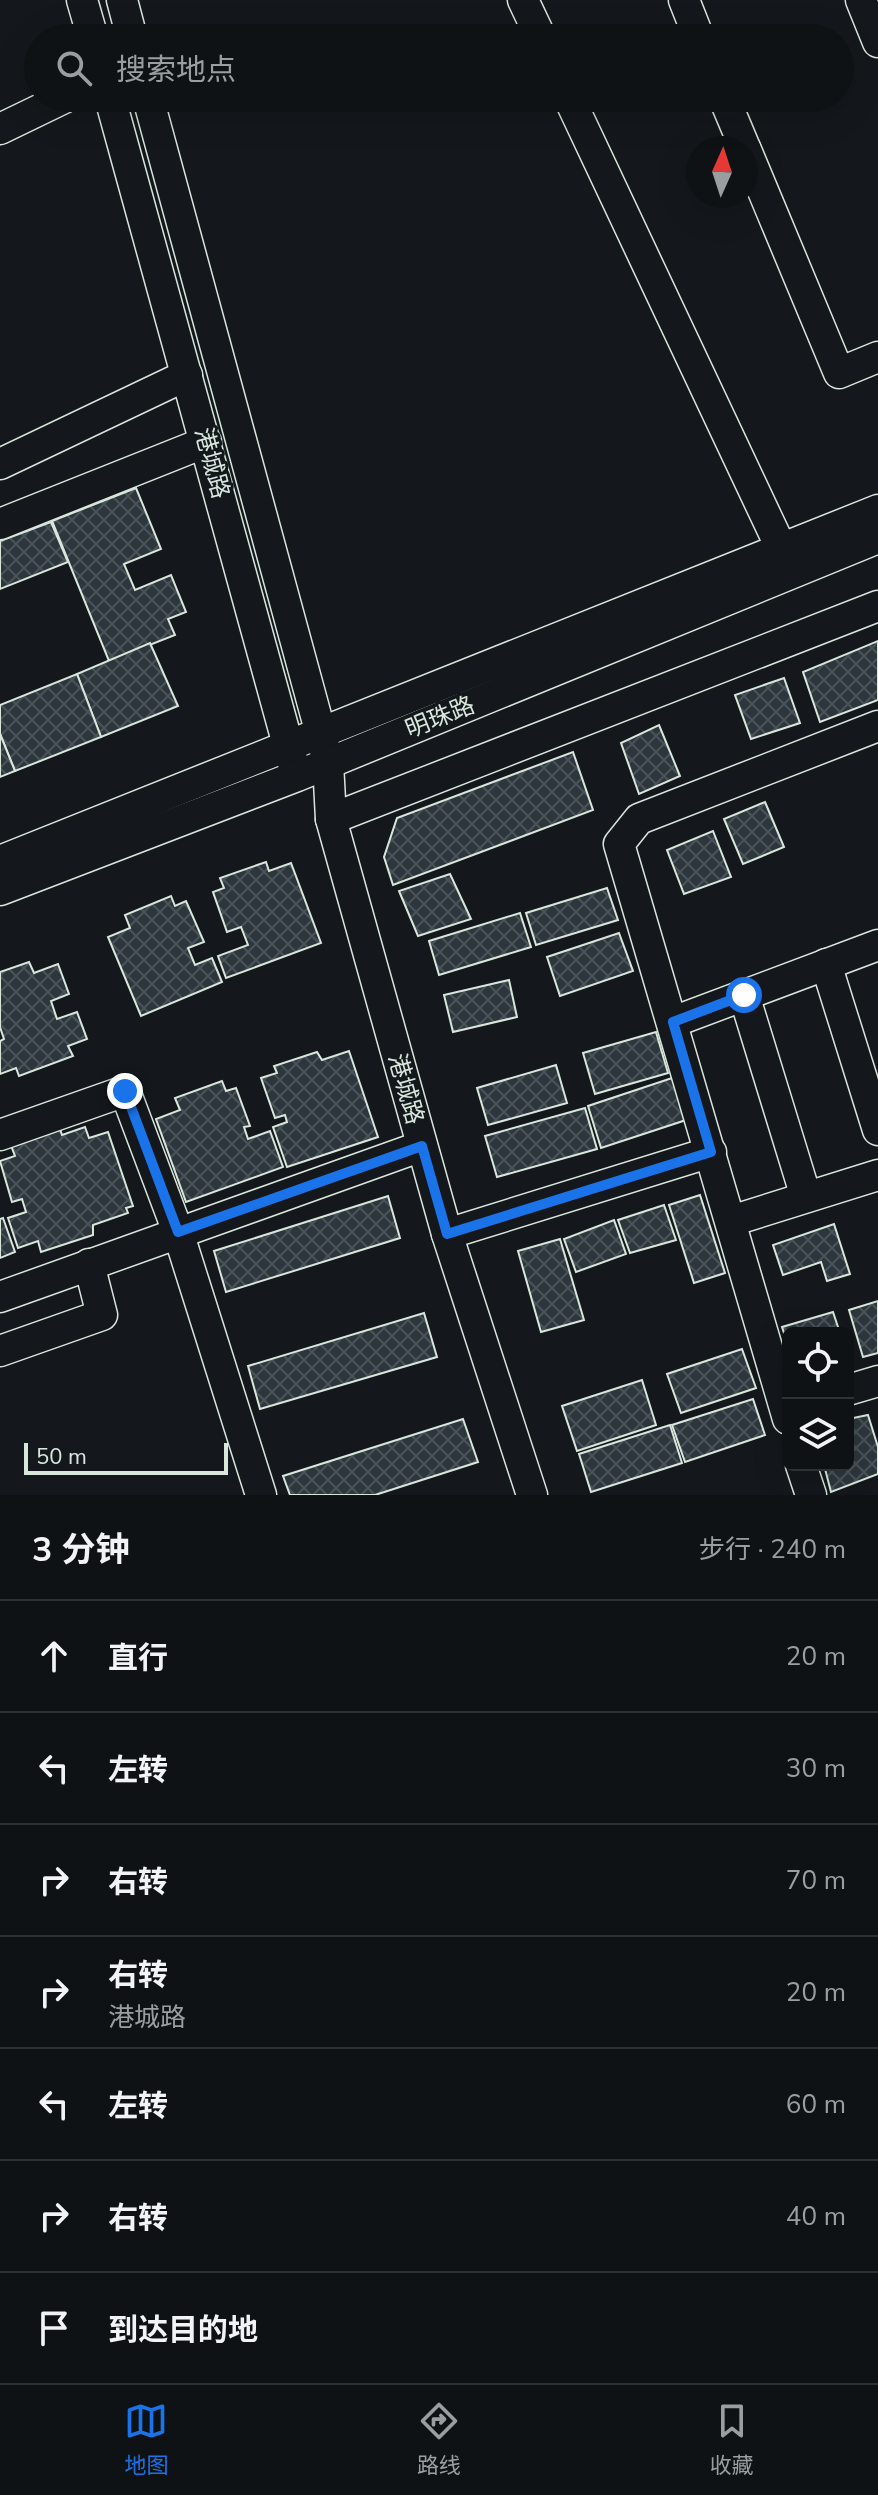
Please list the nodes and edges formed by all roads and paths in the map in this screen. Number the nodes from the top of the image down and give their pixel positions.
1 (82, 0) edge
2 (122, 0) edge
3 (523, 0) edge
4 (684, 0) edge
5 (861, 0) edge
6 (89, 24) edge
7 (128, 24) edge
8 (534, 24) edge
9 (693, 24) edge
10 (878, 42) edge
11 (35, 112) edge
12 (114, 112) edge
13 (152, 112) edge
14 (576, 112) edge
15 (730, 112) edge
16 (0, 129) edge
17 (740, 136) edge
18 (758, 178) edge
19 (878, 357) edge
20 (187, 375) junction
21 (206, 442) junction
22 (0, 464) edge
23 (878, 510) edge
24 (0, 524) edge
25 (878, 538) edge
26 (782, 550) junction
27 (878, 606) edge
28 (878, 726) edge
29 (324, 748) junction
30 (293, 761) junction
31 (331, 819) junction
32 (0, 861) edge
33 (0, 890) edge
34 (878, 945) edge
35 (826, 964) junction
36 (744, 995) junction
37 (673, 1022) junction
38 (878, 1130) edge
39 (0, 1135) edge
40 (422, 1146) junction
41 (711, 1152) junction
42 (878, 1175) edge
43 (806, 1197) junction
44 (731, 1221) junction
45 (178, 1232) junction
46 (447, 1234) junction
47 (89, 1264) junction
48 (0, 1297) edge
49 (0, 1351) edge
50 (878, 1381) edge
51 (854, 1388) edge
52 (783, 1399) edge
53 (803, 1471) edge
54 (261, 1495) edge
55 (532, 1495) edge
56 (811, 1495) edge

1 - 6 street
2 - 7 street
3 - 8 street
4 - 9 street
5 - 10 street
11 - 16 street
12 - 20 street, 港城路
13 - 29 street, 港城路
14 - 26 street
15 - 17 street
18 - 19 street
20 - 21 street, 港城路
20 - 22 street
21 - 24 street
21 - 30 street, 港城路
23 - 26 street, 明珠路
25 - 29 street, 明珠路
26 - 29 street, 明珠路
27 - 31 street
28 - 37 street
29 - 30 street, 明珠路
29 - 31 street, 港城路
30 - 31 street, 港城路
30 - 32 street, 明珠路
30 - 33 street, 明珠路
31 - 40 street, 港城路
34 - 35 street
35 - 36 street
35 - 38 street
36 - 37 street
36 - 43 street
37 - 41 street
39 - 45 street
40 - 45 street
40 - 46 street, 港城路
41 - 44 street
41 - 46 street
42 - 43 street
43 - 44 street
44 - 52 street
45 - 47 street
45 - 54 street
46 - 55 street, 港城路
47 - 48 street
47 - 49 street
50 - 51 street
53 - 56 street

